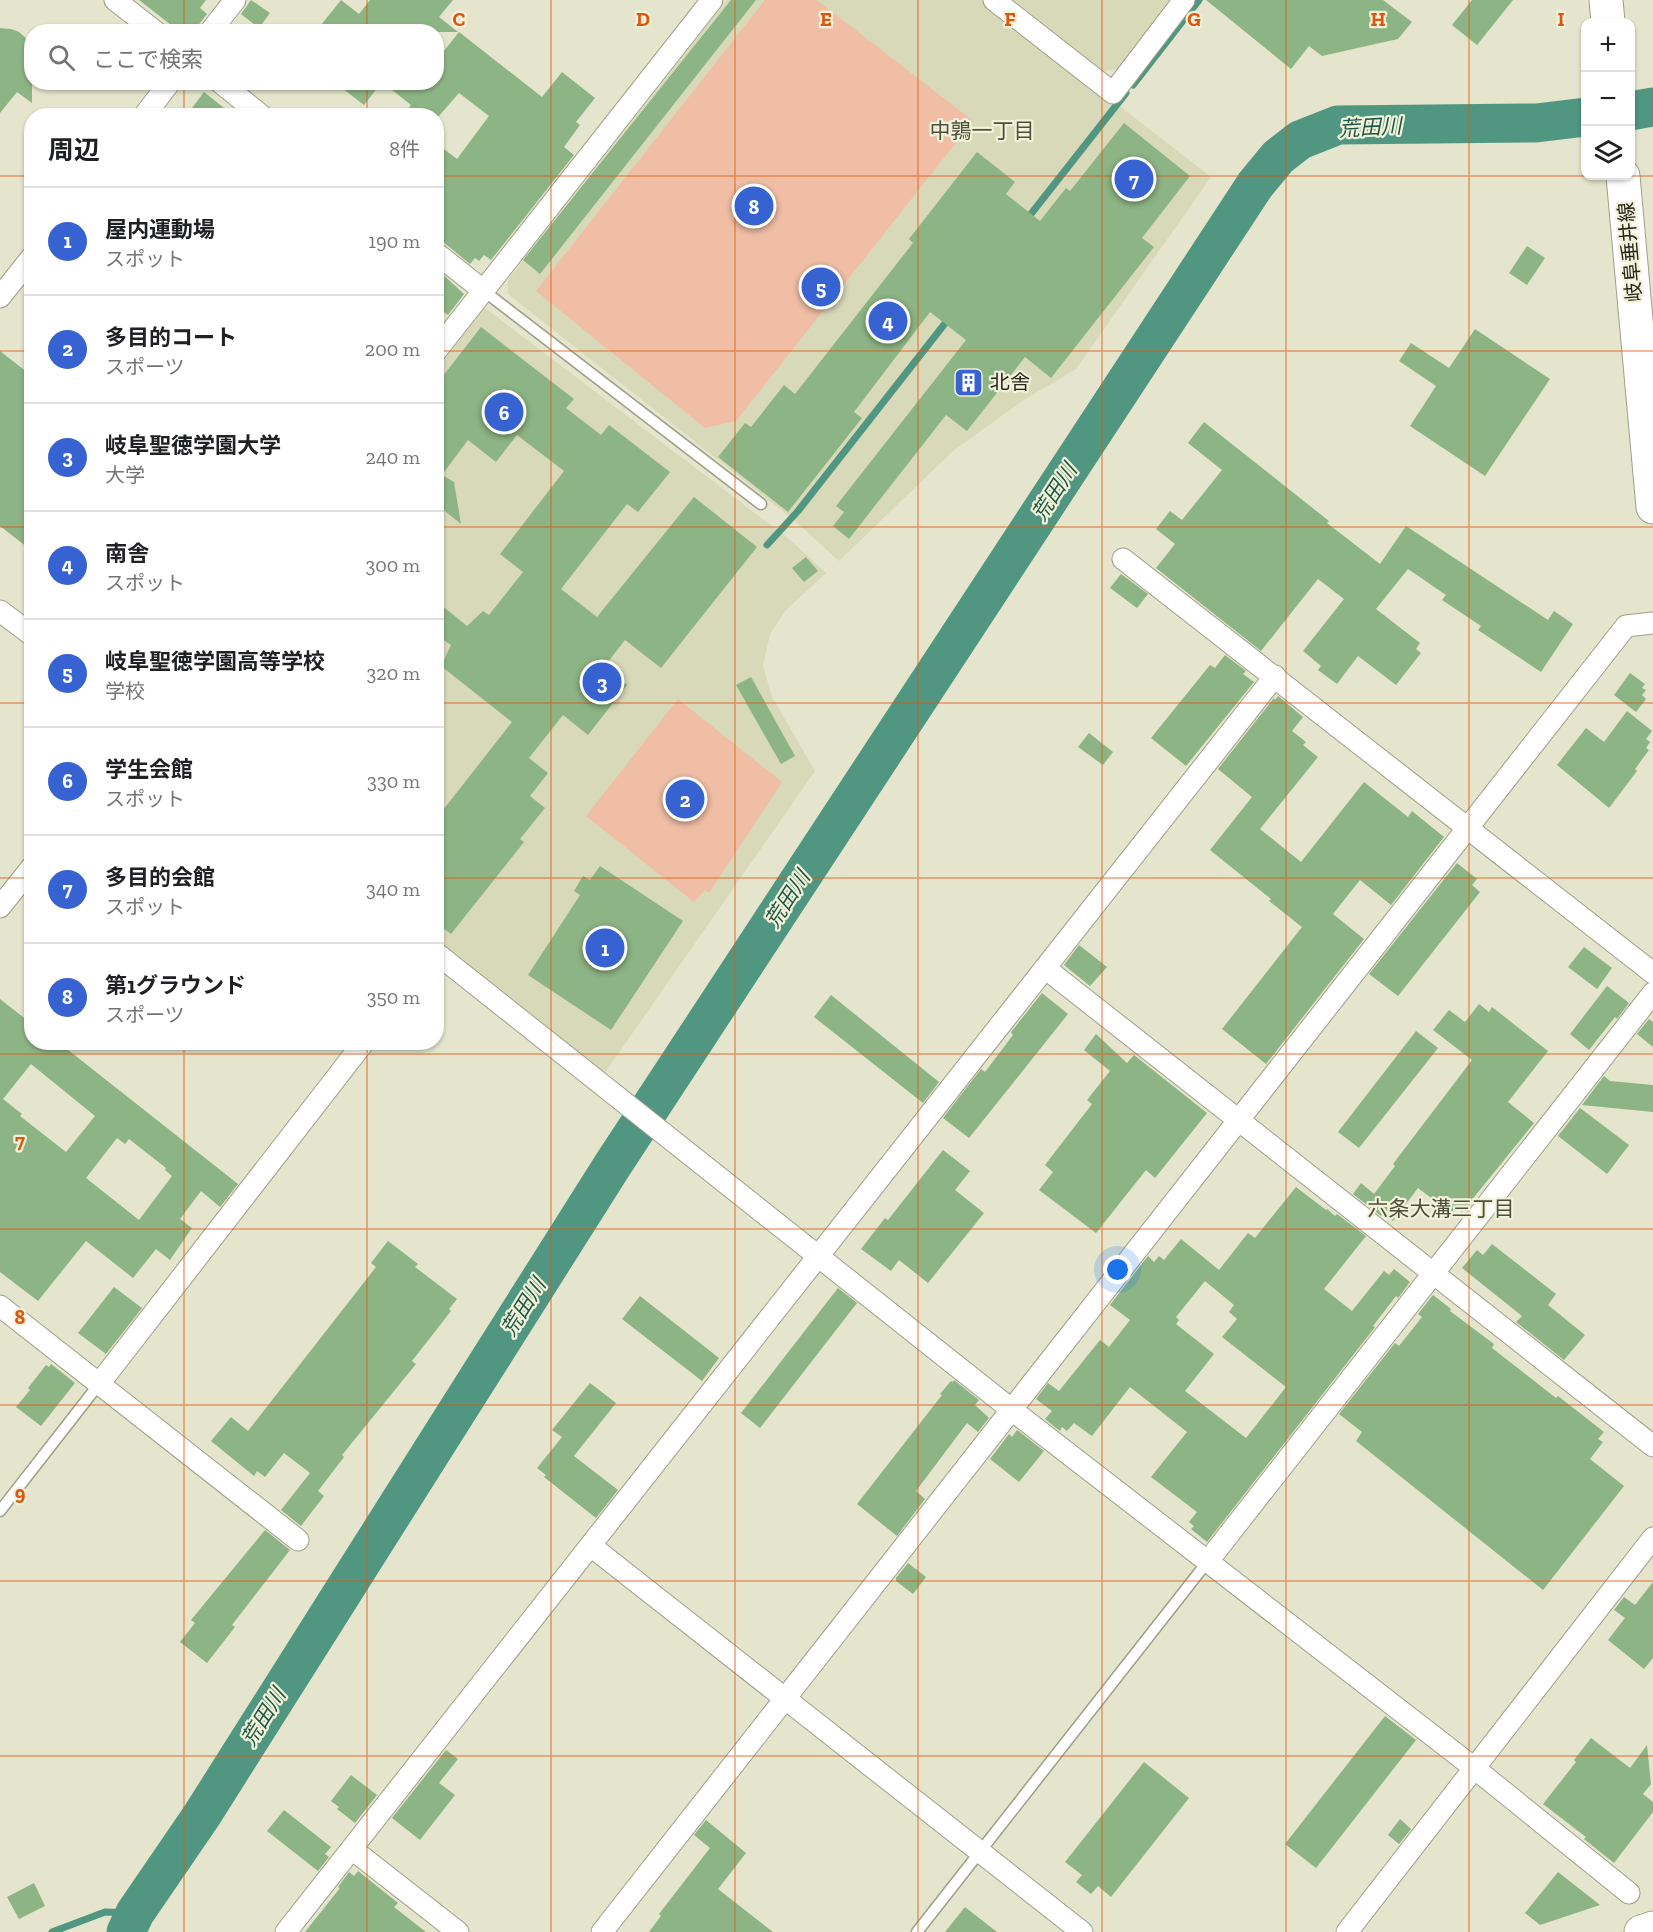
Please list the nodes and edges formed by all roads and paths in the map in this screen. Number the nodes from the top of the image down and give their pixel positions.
1 (115, 0) edge
2 (235, 0) edge
3 (712, 0) edge
4 (994, 0) edge
5 (1185, 0) edge
6 (1606, 0) edge
7 (1608, 18) edge
8 (146, 24) edge
9 (216, 24) edge
10 (164, 90) edge
11 (230, 90) edge
12 (150, 108) edge
13 (252, 108) edge
14 (1624, 189) edge
15 (444, 259) edge
16 (24, 267) edge
17 (484, 291) junction
18 (0, 297) edge
19 (444, 341) edge
20 (1647, 362) edge
21 (761, 504) dead end
22 (1653, 507) edge
23 (1123, 559) dead end
24 (0, 611) edge
25 (1653, 623) edge
26 (24, 629) edge
27 (1275, 676) junction
28 (1468, 828) junction
29 (24, 877) edge
30 (0, 907) edge
31 (444, 959) edge
32 (1045, 968) junction
33 (1653, 973) edge
34 (1653, 993) edge
35 (358, 1050) edge
36 (1239, 1120) junction
37 (819, 1256) junction
38 (1433, 1273) junction
39 (0, 1306) edge
40 (99, 1384) junction
41 (1012, 1410) junction
42 (1653, 1446) edge
43 (0, 1511) edge
44 (1653, 1538) edge
45 (298, 1540) dead end
46 (591, 1546) junction
47 (1208, 1561) junction
48 (784, 1699) junction
49 (1473, 1767) junction
50 (352, 1850) junction
51 (979, 1852) junction
52 (1629, 1893) dead end
53 (1653, 1928) edge
54 (286, 1932) edge
55 (458, 1932) edge
56 (602, 1932) edge
57 (917, 1932) edge
58 (1082, 1932) edge
59 (1347, 1932) edge
60 (1641, 1932) edge

1 - 8 street
2 - 9 street
3 - 17 street
4 - 5 street
6 - 7 main road
10 - 12 street
11 - 13 street
14 - 20 main road, 岐阜垂井線
15 - 17 street
16 - 18 street
17 - 19 street
17 - 21 lane
20 - 22 main road, 岐阜垂井線
23 - 27 street
24 - 26 street
25 - 28 street
27 - 28 street
27 - 32 street
28 - 33 street
28 - 36 street
29 - 30 street
31 - 37 street
32 - 36 street
32 - 37 street
34 - 38 street
35 - 40 street
36 - 38 street
36 - 41 street
37 - 41 street
37 - 46 street
38 - 42 street
38 - 47 street
39 - 40 street
40 - 43 lane
40 - 45 street
41 - 47 street
41 - 48 street
44 - 49 street
46 - 48 street
46 - 50 street
47 - 49 street
47 - 51 lane
48 - 51 street
48 - 56 street
49 - 52 street
49 - 59 street
50 - 54 street
50 - 55 street
51 - 57 lane
51 - 58 street
53 - 60 main road

